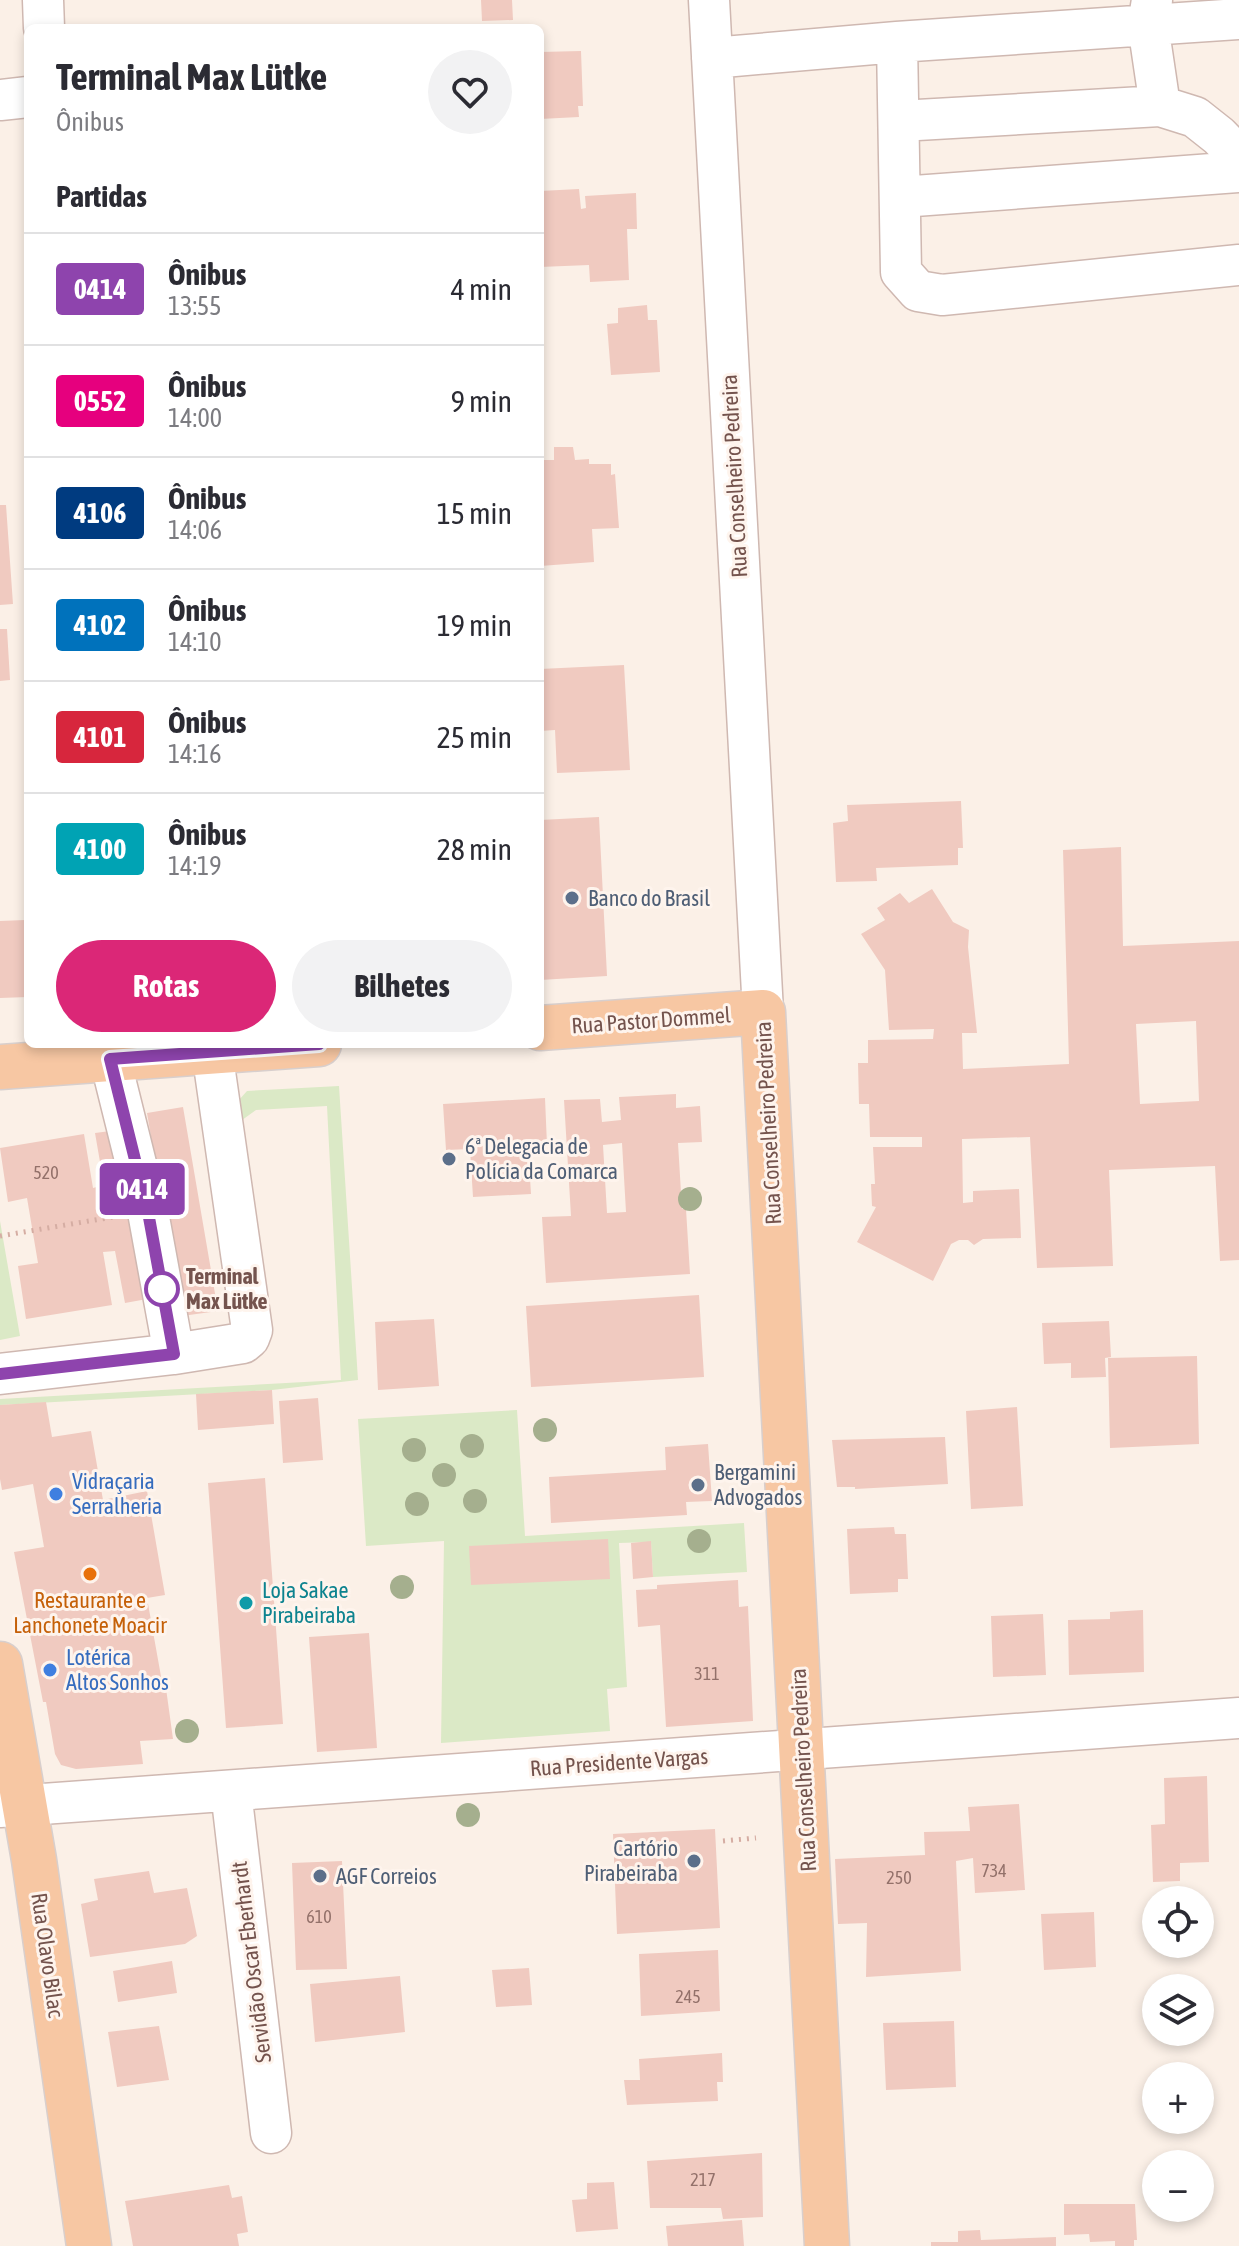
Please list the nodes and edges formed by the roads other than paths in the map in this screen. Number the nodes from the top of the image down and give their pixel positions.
1 (43, 0) edge
2 (709, 0) edge
3 (1150, 12) edge
4 (1239, 19) edge
5 (44, 24) edge
6 (897, 42) junction
7 (712, 58) junction
8 (24, 97) edge
9 (0, 100) edge
10 (1160, 106) junction
11 (900, 121) junction
12 (1239, 157) edge
13 (1239, 172) edge
14 (901, 197) junction
15 (1239, 265) edge
16 (763, 1012) junction
17 (544, 1028) edge
18 (258, 1048) edge
19 (212, 1051) junction
20 (110, 1052) edge
21 (0, 1067) edge
22 (174, 1354) junction
23 (0, 1374) edge
24 (0, 1664) edge
25 (1239, 1718) edge
26 (802, 1749) junction
27 (231, 1791) junction
28 (13, 1806) edge
29 (271, 2133) dead end
30 (89, 2246) edge
31 (827, 2246) edge

1 - 5 street
2 - 7 street, Rua Conselheiro Pedreira
3 - 4 street
3 - 6 street
3 - 10 street
6 - 7 street
6 - 11 street
7 - 16 street, Rua Conselheiro Pedreira
8 - 9 street
10 - 11 street
10 - 12 street
11 - 14 street
13 - 14 street
14 - 15 street
16 - 17 main road, Rua Pastor Dommel
16 - 26 main road, Rua Conselheiro Pedreira
18 - 19 main road
19 - 20 main road
19 - 22 street
20 - 21 main road
20 - 22 street
22 - 23 street
24 - 28 main road, Rua Olavo Bilac
25 - 26 street, Rua Presidente Vargas
26 - 27 street, Rua Presidente Vargas
26 - 31 main road, Rua Conselheiro Pedreira
27 - 28 street, Rua Presidente Vargas
27 - 29 street, Servidão Oscar Eberhardt
28 - 30 main road, Rua Olavo Bilac

